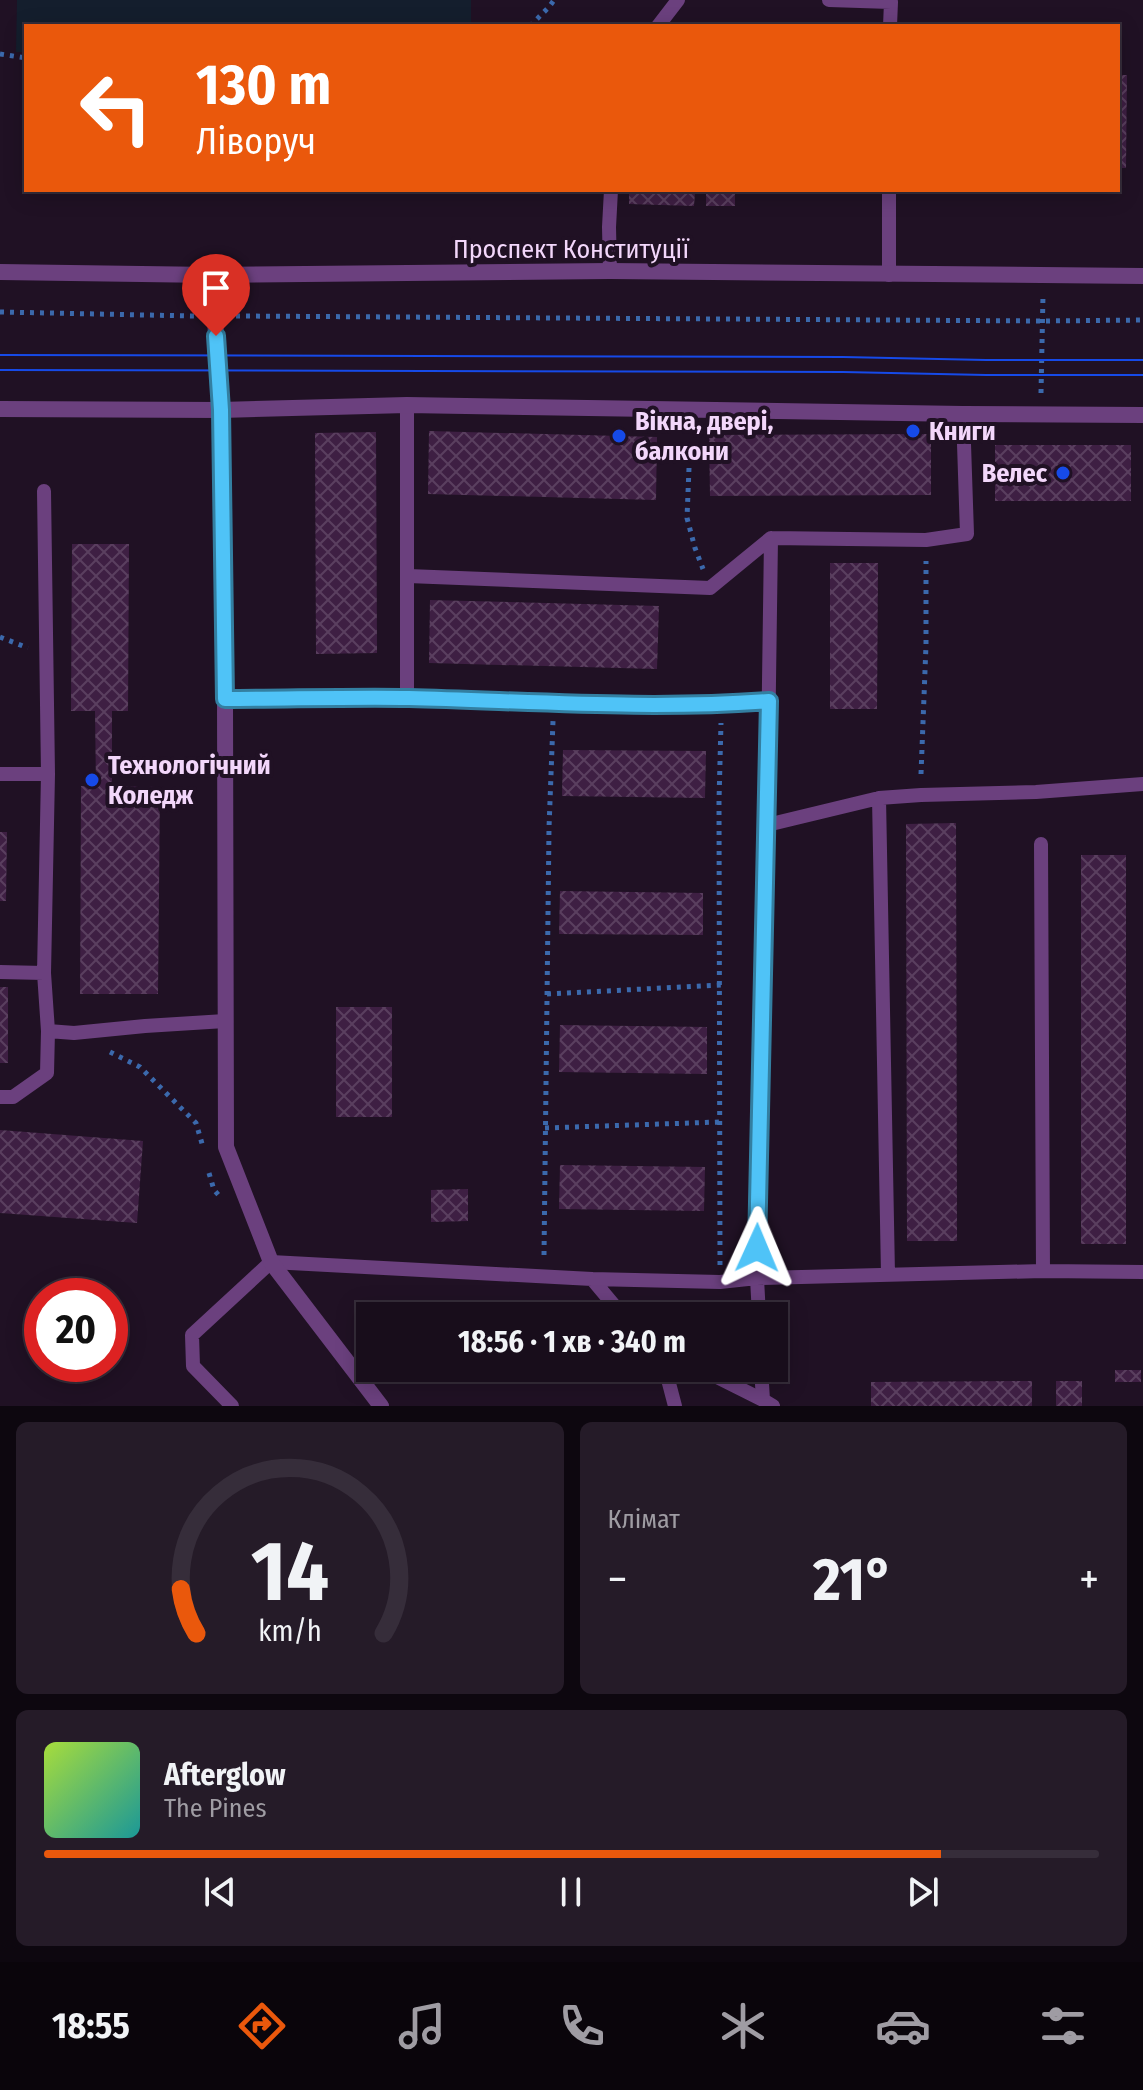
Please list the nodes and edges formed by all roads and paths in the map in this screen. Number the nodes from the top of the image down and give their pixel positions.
1 (554, 0) edge
2 (678, 0) edge
3 (829, 0) edge
4 (532, 24) edge
5 (660, 24) edge
6 (890, 24) edge
7 (0, 54) edge
8 (24, 58) edge
9 (611, 192) edge
10 (889, 192) edge
11 (610, 271) junction
12 (0, 272) edge
13 (212, 275) junction
14 (889, 275) junction
15 (1044, 276) junction
16 (1143, 276) edge
17 (0, 312) edge
18 (214, 316) junction
19 (1143, 320) edge
20 (1043, 321) junction
21 (407, 405) junction
22 (0, 409) edge
23 (221, 410) junction
24 (1039, 413) junction
25 (963, 414) junction
26 (1143, 415) edge
27 (689, 468) dead end
28 (44, 491) dead end
29 (771, 538) junction
30 (926, 540) junction
31 (408, 576) junction
32 (710, 588) junction
33 (407, 698) junction
34 (225, 699) junction
35 (769, 701) junction
36 (554, 704) junction
37 (721, 705) junction
38 (0, 774) edge
39 (48, 774) junction
40 (1143, 784) edge
41 (921, 795) junction
42 (879, 798) junction
43 (767, 825) junction
44 (1041, 844) dead end
45 (0, 972) edge
46 (44, 973) junction
47 (721, 985) junction
48 (547, 994) junction
49 (225, 1021) junction
50 (48, 1031) junction
51 (74, 1033) junction
52 (0, 1097) edge
53 (719, 1122) junction
54 (545, 1128) junction
55 (203, 1150) dead end
56 (207, 1163) dead end
57 (224, 1202) dead end
58 (271, 1262) junction
59 (1043, 1271) junction
60 (1143, 1272) edge
61 (888, 1274) junction
62 (543, 1276) junction
63 (757, 1278) junction
64 (592, 1279) junction
65 (720, 1282) junction
66 (611, 1302) edge
67 (758, 1302) edge
68 (669, 1382) edge
69 (727, 1382) edge
70 (764, 1382) edge
71 (768, 1403) edge
72 (232, 1406) edge
73 (381, 1406) edge
74 (675, 1406) edge

1 - 4 path
2 - 5 lane
3 - 6 lane
7 - 8 path
9 - 11 lane
10 - 14 lane
11 - 13 street, Проспект Конституції
11 - 14 street, Проспект Конституції
12 - 13 street, Проспект Конституції
13 - 18 street
14 - 15 street, Проспект Конституції
15 - 16 street, Проспект Конституції
15 - 20 path
17 - 18 path
18 - 20 path
18 - 23 street
19 - 20 path
20 - 24 path
21 - 23 street
21 - 25 street
21 - 31 lane
22 - 23 street
23 - 34 street
24 - 25 street
24 - 26 street
25 - 30 lane
27 - 32 path
28 - 39 lane
29 - 30 lane
29 - 32 lane
29 - 35 lane
30 - 41 path
31 - 32 lane
31 - 33 lane
33 - 34 lane
33 - 36 lane
34 - 49 street
35 - 37 lane
35 - 43 lane
36 - 37 lane
36 - 48 path
37 - 47 path
38 - 39 lane
39 - 46 lane
40 - 41 lane
41 - 42 lane
42 - 43 lane
42 - 61 lane
43 - 63 lane
44 - 59 lane
45 - 46 lane
46 - 50 lane
47 - 48 path
47 - 53 path
48 - 54 path
49 - 51 lane
49 - 58 street
50 - 51 lane
50 - 52 lane
51 - 55 path
53 - 54 path
53 - 65 path
54 - 62 path
56 - 57 path
58 - 62 lane
58 - 72 lane
58 - 73 street
59 - 60 lane
59 - 61 lane
61 - 63 lane
62 - 64 lane
63 - 65 lane
63 - 67 lane
64 - 65 lane
64 - 66 lane
68 - 74 lane
69 - 71 lane
70 - 71 lane

